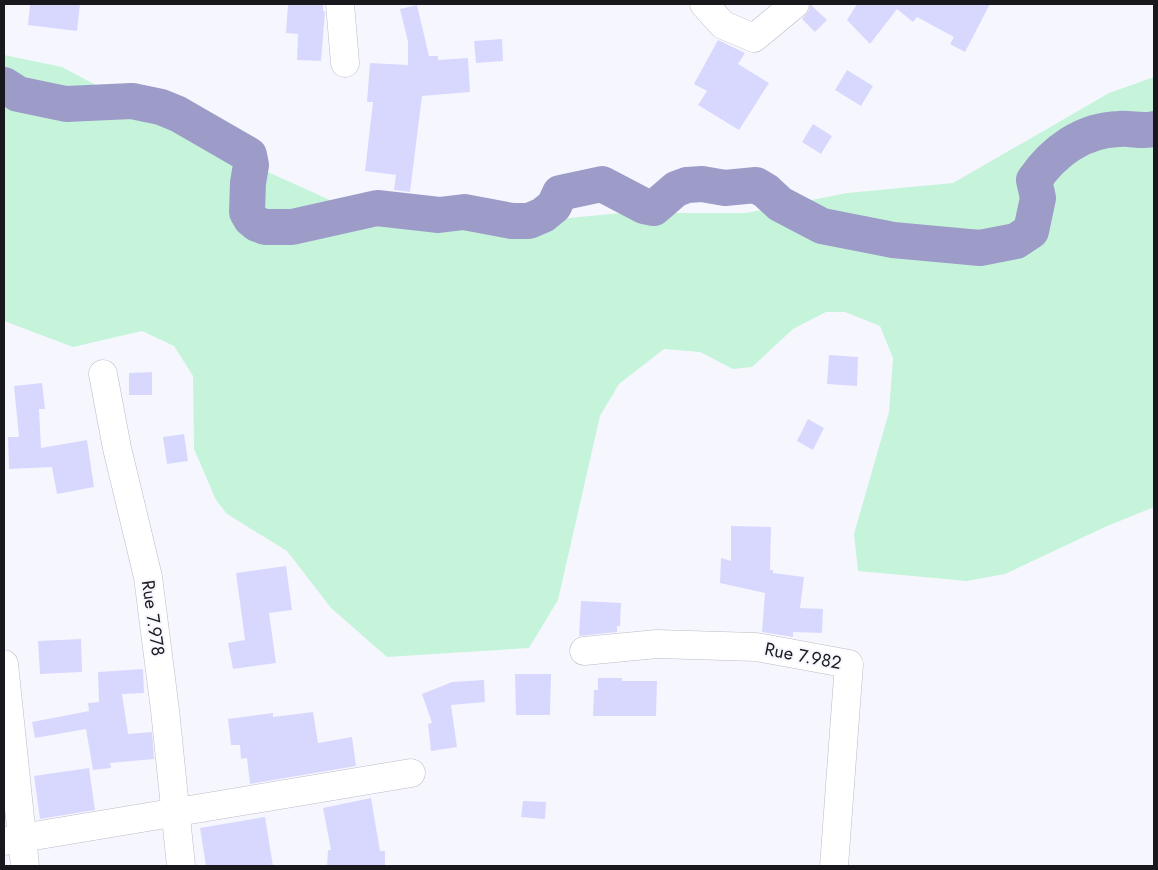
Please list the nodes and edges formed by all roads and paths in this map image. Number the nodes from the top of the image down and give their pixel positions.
1 (340, 4) edge
2 (704, 4) edge
3 (796, 4) edge
4 (345, 63) dead end
5 (103, 374) dead end
6 (584, 651) dead end
7 (4, 664) edge
8 (411, 773) dead end
9 (174, 813) junction
10 (13, 840) edge
11 (25, 866) edge
12 (181, 866) edge
13 (834, 866) edge

1 - 4 street
2 - 3 street
5 - 9 street, Rue 7.978
6 - 13 street, Rue 7.982
7 - 10 street
8 - 9 street
9 - 10 street
9 - 12 street, Rue 7.978
10 - 11 street

